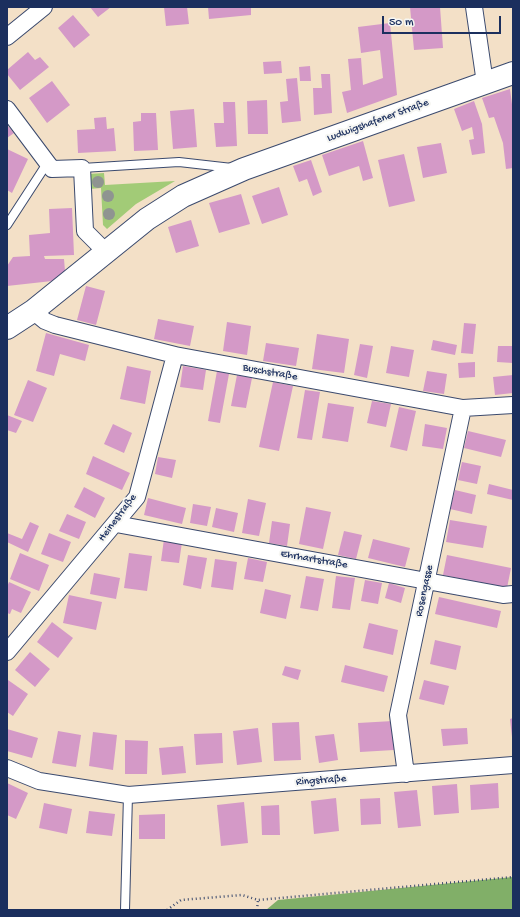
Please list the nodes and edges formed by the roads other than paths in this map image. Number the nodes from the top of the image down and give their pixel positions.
1 (44, 7) edge
2 (474, 7) edge
3 (7, 37) edge
4 (513, 72) edge
5 (485, 82) junction
6 (7, 109) edge
7 (48, 162) junction
8 (82, 168) junction
9 (244, 169) junction
10 (7, 225) edge
11 (106, 252) junction
12 (33, 311) junction
13 (7, 328) edge
14 (175, 355) junction
15 (513, 405) edge
16 (463, 408) junction
17 (116, 524) junction
18 (427, 580) junction
19 (513, 594) edge
20 (7, 652) edge
21 (513, 765) edge
22 (7, 768) edge
23 (406, 774) junction
24 (128, 795) junction
25 (125, 910) edge

1 - 3 street
2 - 5 street
4 - 5 main road, Ludwigshafener Straße
5 - 9 main road, Ludwigshafener Straße
6 - 7 street
7 - 8 street
7 - 10 lane
8 - 9 lane, Ludwigshafener Straße
8 - 11 street
9 - 11 main road, Ludwigshafener Straße
11 - 12 main road, Ludwigshafener Straße
12 - 13 main road, Ludwigshafener Straße
12 - 14 street, Buschstraße
14 - 16 street, Buschstraße
14 - 17 street, Heinestraße
15 - 16 street, Buschstraße
16 - 18 street, Rosengasse
17 - 18 street, Ehrhartstraße
17 - 20 street, Heinestraße
18 - 19 street, Ehrhartstraße
18 - 23 street, Rosengasse
21 - 23 street, Ringstraße
22 - 24 street, Ringstraße
23 - 24 street, Ringstraße
24 - 25 lane

